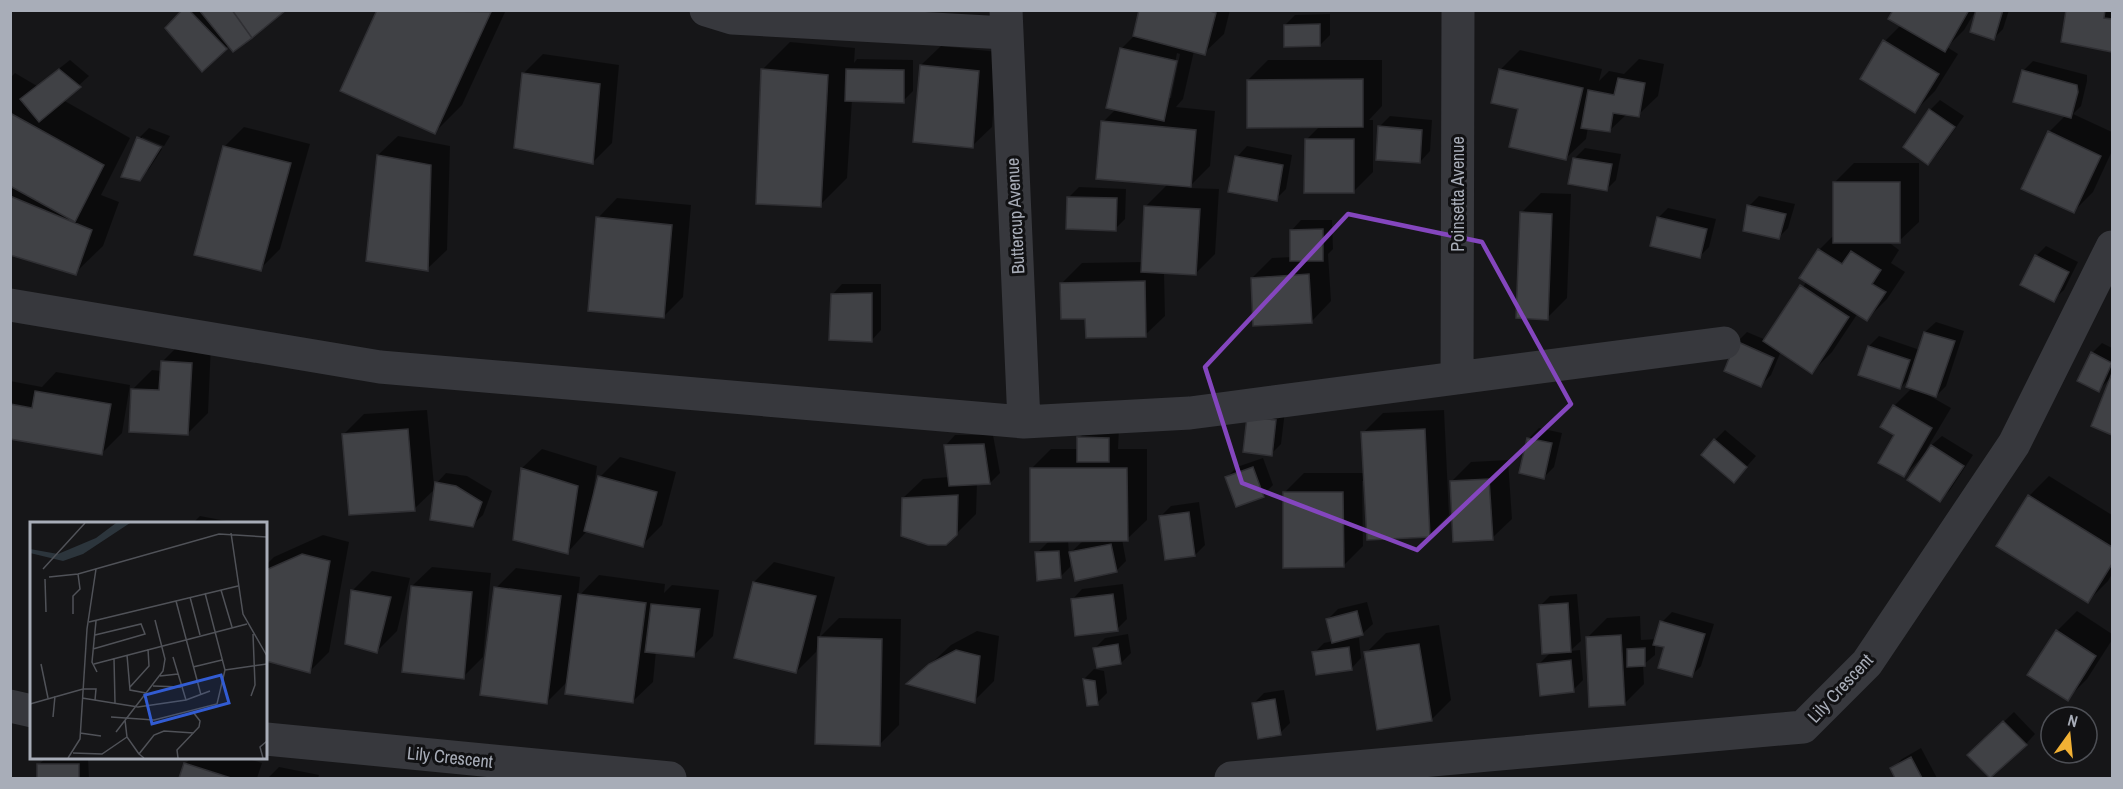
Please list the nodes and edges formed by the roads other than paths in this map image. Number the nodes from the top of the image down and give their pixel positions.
1 (706, 10) edge
2 (1458, 10) edge
3 (1006, 22) edge
4 (2112, 247) edge
5 (10, 305) edge
6 (1724, 343) dead end
7 (1456, 378) junction
8 (1024, 422) junction
9 (10, 706) edge
10 (30, 711) edge
11 (267, 739) edge
12 (670, 778) edge
13 (1231, 778) edge

1 - 3 street
2 - 7 street, Poinsetta Avenue
3 - 8 street, Buttercup Avenue
4 - 13 street, Lily Crescent
5 - 8 street
6 - 7 street
7 - 8 street
9 - 10 street
11 - 12 street, Lily Crescent

